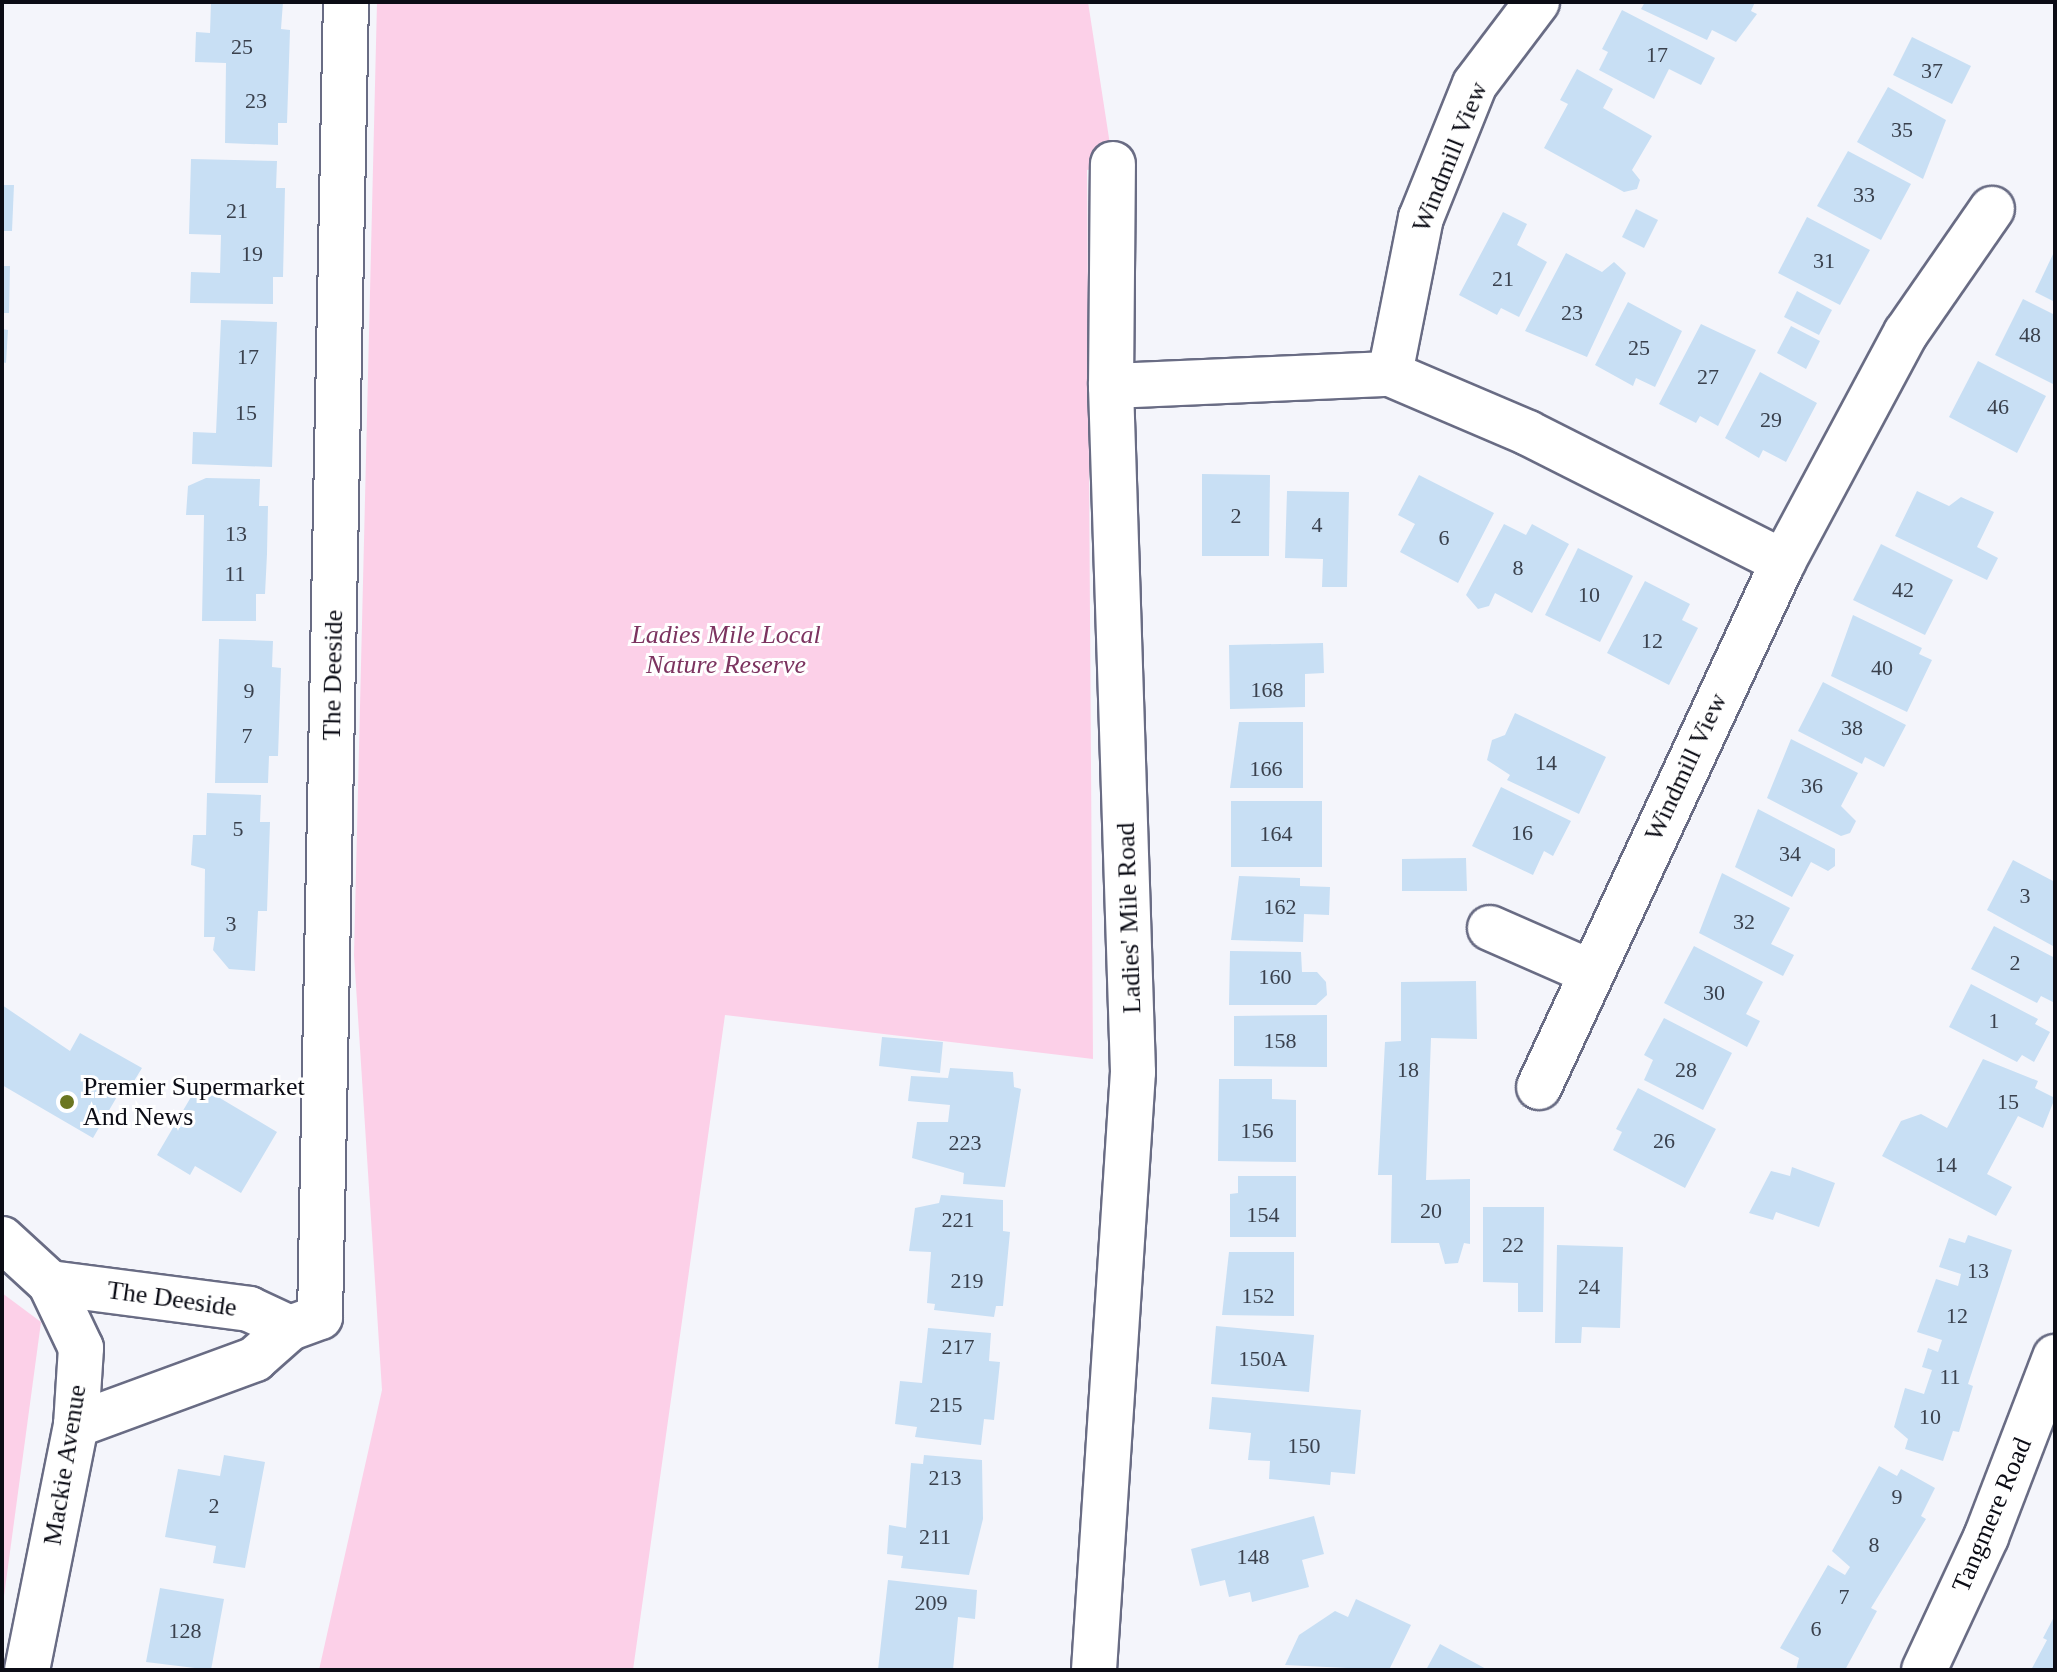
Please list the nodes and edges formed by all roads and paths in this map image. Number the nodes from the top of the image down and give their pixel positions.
1 (346, 2) edge
2 (1537, 2) edge
3 (1113, 164) dead end
4 (1992, 209) dead end
5 (1390, 374) junction
6 (1111, 386) junction
7 (1783, 562) junction
8 (1490, 928) dead end
9 (1590, 972) junction
10 (1539, 1087) dead end
11 (2, 1239) edge
12 (50, 1283) junction
13 (290, 1328) junction
14 (2055, 1357) edge
15 (76, 1425) junction
16 (1097, 1668) edge
17 (27, 1670) edge
18 (1924, 1670) edge

1 - 13 street, The Deeside
2 - 5 street, Windmill View
3 - 6 street, Ladies' Mile Road
4 - 7 street, Windmill View
5 - 6 street
5 - 7 street
6 - 16 street, Ladies' Mile Road
7 - 9 street, Windmill View
8 - 9 street
9 - 10 street, Windmill View
11 - 12 street, Mackie Avenue
12 - 13 street, The Deeside
12 - 15 street, Mackie Avenue
13 - 15 street, The Deeside
14 - 18 street, Tangmere Road
15 - 17 street, Mackie Avenue

